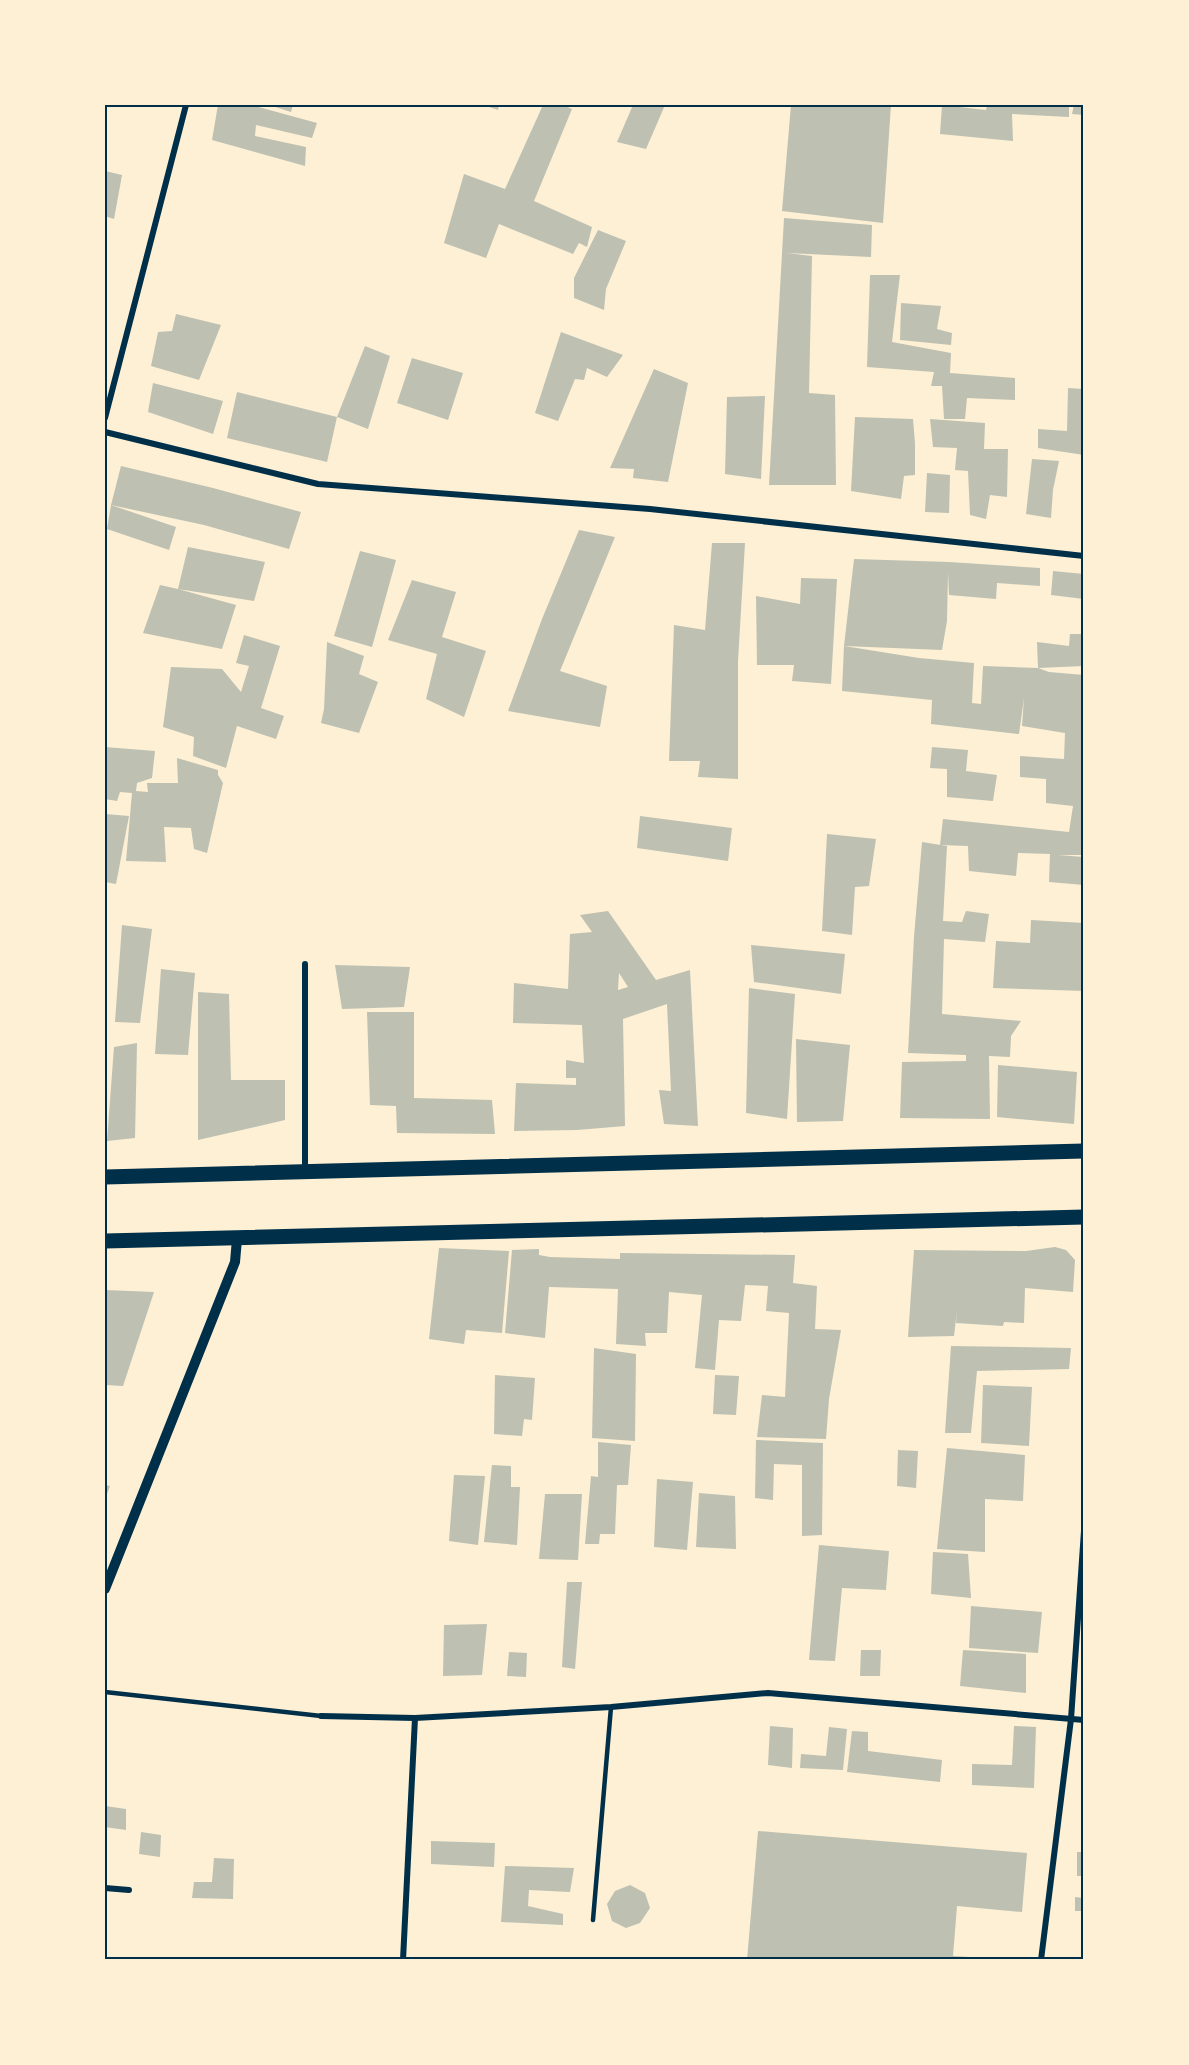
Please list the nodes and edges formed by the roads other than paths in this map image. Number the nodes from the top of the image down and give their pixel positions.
1 (186, 105) edge
2 (105, 418) edge
3 (105, 432) edge
4 (1084, 556) edge
5 (305, 964) dead end
6 (1084, 1151) edge
7 (305, 1173) junction
8 (105, 1177) edge
9 (1084, 1217) edge
10 (237, 1239) junction
11 (105, 1241) edge
12 (1084, 1531) edge
13 (105, 1589) edge
14 (105, 1692) edge
15 (612, 1707) junction
16 (321, 1716) joint
17 (415, 1718) junction
18 (1071, 1719) junction
19 (1084, 1720) edge
20 (105, 1888) edge
21 (129, 1890) dead end
22 (593, 1920) dead end
23 (403, 1960) edge
24 (1041, 1960) edge

1 - 2 street
3 - 4 street
5 - 7 street
6 - 7 main road
7 - 8 main road
9 - 10 main road
10 - 11 main road
10 - 13 street
12 - 18 street
14 - 16 lane
15 - 17 street
15 - 18 street
15 - 22 lane
16 - 17 street
17 - 23 street
18 - 19 street
18 - 24 street
20 - 21 street

